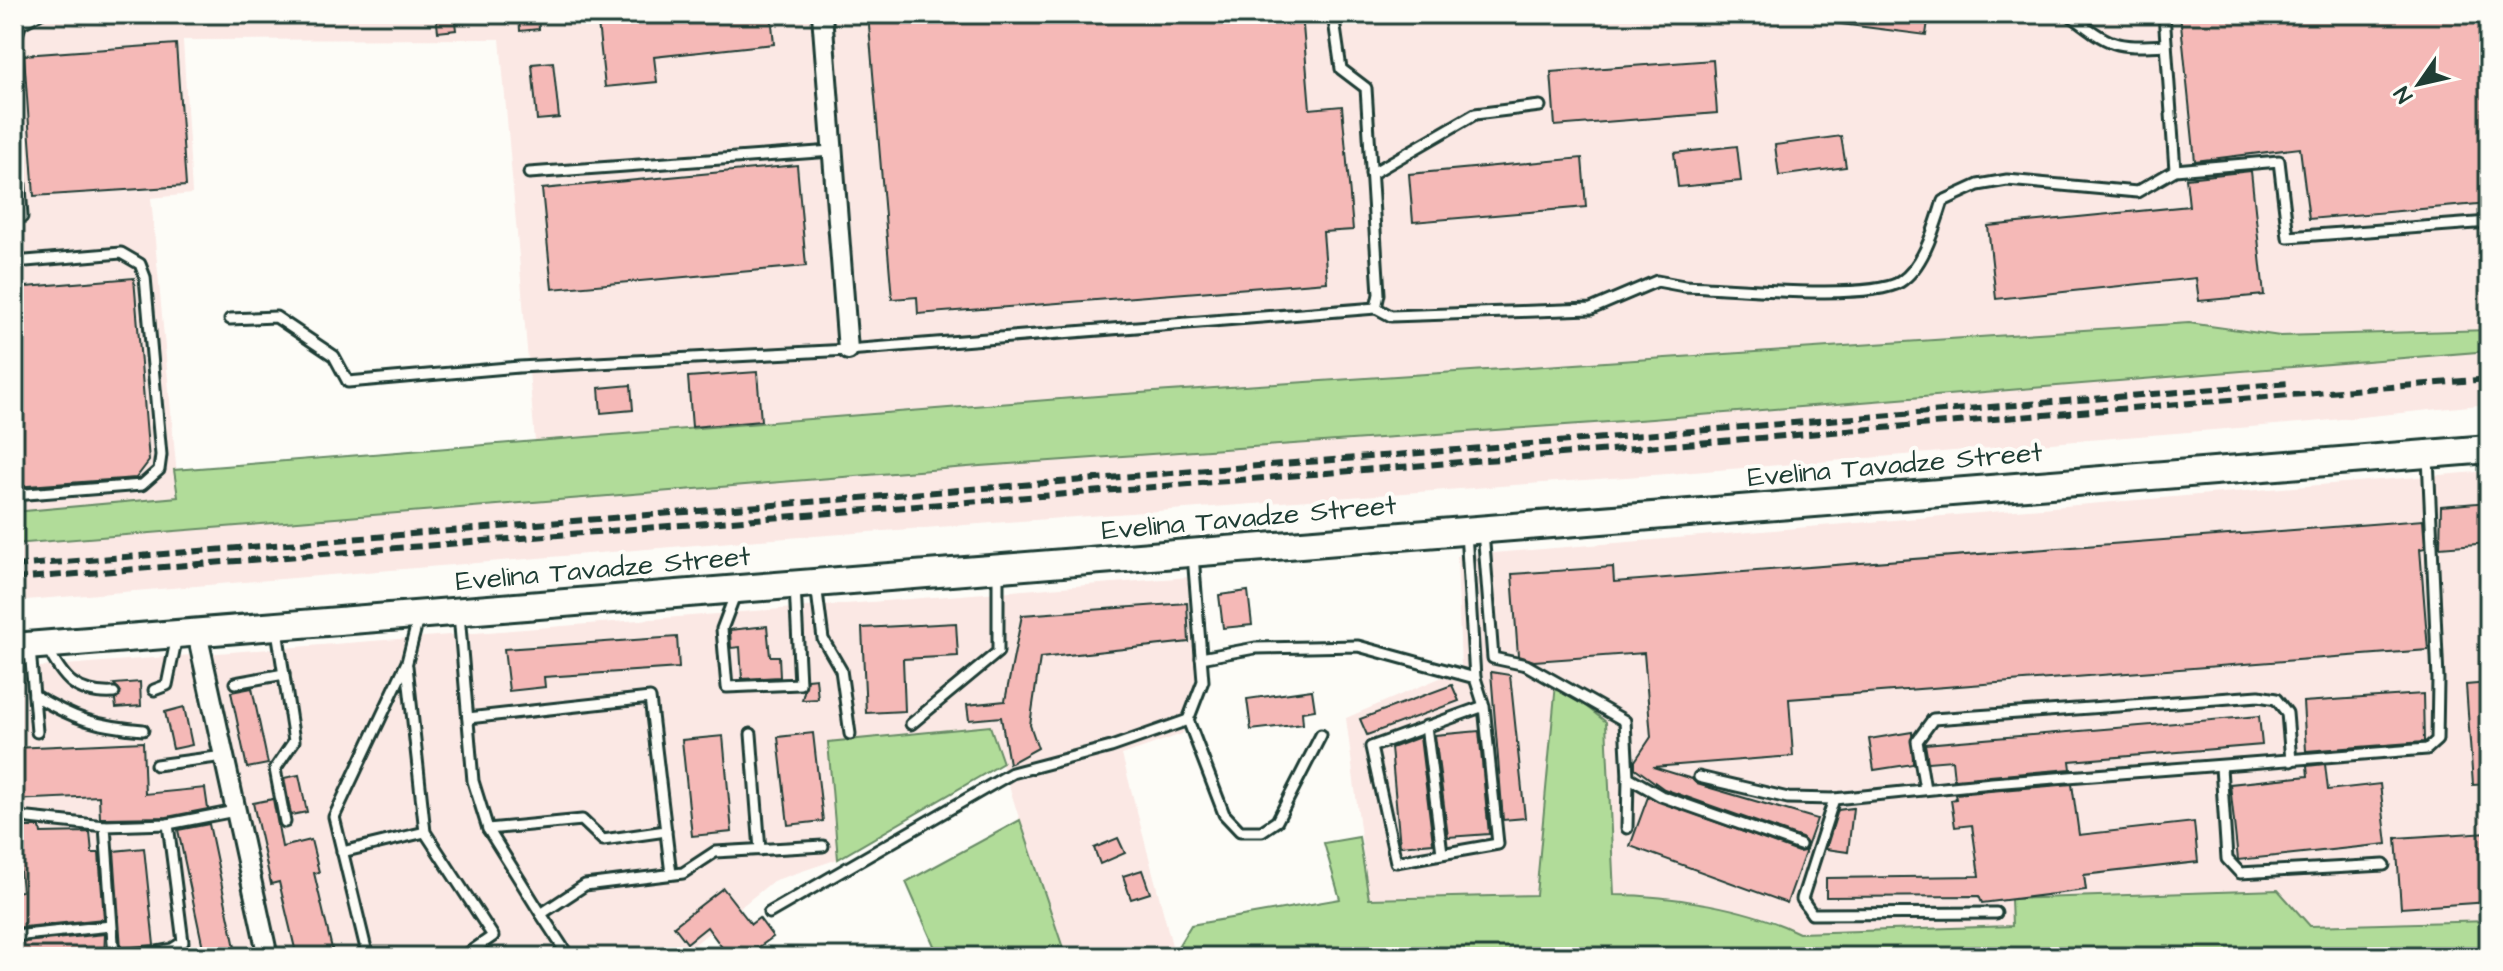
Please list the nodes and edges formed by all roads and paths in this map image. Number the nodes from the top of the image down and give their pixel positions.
1 (39, 14) edge
2 (822, 14) edge
3 (1333, 14) edge
4 (2069, 14) edge
5 (2164, 14) edge
6 (17, 27) edge
7 (14, 44) edge
8 (2166, 45) junction
9 (14, 92) edge
10 (1540, 106) dead end
11 (833, 151) junction
12 (2175, 170) junction
13 (529, 173) dead end
14 (1371, 174) junction
15 (14, 218) edge
16 (2489, 222) edge
17 (14, 262) edge
18 (1376, 308) junction
19 (230, 319) dead end
20 (848, 350) junction
21 (2489, 449) edge
22 (2428, 454) junction
23 (14, 495) edge
24 (1474, 532) junction
25 (1193, 554) junction
26 (998, 570) junction
27 (805, 585) junction
28 (736, 591) junction
29 (459, 613) junction
30 (419, 616) junction
31 (276, 627) junction
32 (187, 634) junction
33 (30, 646) edge
34 (1201, 658) junction
35 (407, 662) junction
36 (284, 674) junction
37 (1475, 678) junction
38 (235, 683) dead end
39 (154, 690) dead end
40 (114, 693) dead end
41 (34, 695) junction
42 (1484, 706) junction
43 (468, 718) junction
44 (1188, 720) junction
45 (911, 724) dead end
46 (1426, 726) junction
47 (143, 730) dead end
48 (37, 732) dead end
49 (751, 734) dead end
50 (850, 734) dead end
51 (1321, 735) dead end
52 (224, 756) junction
53 (2291, 761) junction
54 (156, 765) dead end
55 (2221, 767) junction
56 (1628, 777) junction
57 (1699, 777) dead end
58 (1925, 789) junction
59 (1834, 799) junction
60 (235, 811) junction
61 (29, 818) dead end
62 (285, 822) dead end
63 (168, 824) junction
64 (105, 826) junction
65 (1627, 828) dead end
66 (488, 829) junction
67 (666, 831) junction
68 (425, 832) junction
69 (1800, 845) dead end
70 (823, 846) dead end
71 (760, 850) junction
72 (342, 852) junction
73 (1442, 853) junction
74 (2384, 865) dead end
75 (671, 874) junction
76 (769, 913) dead end
77 (1996, 913) dead end
78 (541, 914) junction
79 (111, 926) junction
80 (14, 936) edge
81 (1989, 951) dead end
82 (114, 957) edge
83 (130, 957) edge
84 (268, 957) edge
85 (368, 957) edge
86 (463, 957) edge
87 (569, 957) edge
88 (2022, 957) edge

1 - 6 lane
2 - 11 street
3 - 14 lane
4 - 8 lane
5 - 8 lane
6 - 7 lane
8 - 12 lane
9 - 15 lane
10 - 14 lane
11 - 13 lane
11 - 20 street
12 - 16 lane
12 - 18 lane
14 - 18 lane
17 - 23 lane
18 - 20 lane
19 - 20 lane
21 - 22 main road, Evelina Tavadze Street
22 - 24 main road, Evelina Tavadze Street
22 - 53 lane
24 - 25 main road, Evelina Tavadze Street
24 - 37 lane
24 - 56 lane
25 - 26 main road, Evelina Tavadze Street
25 - 34 lane
26 - 27 main road, Evelina Tavadze Street
26 - 45 lane
27 - 28 main road, Evelina Tavadze Street
27 - 28 lane
27 - 50 lane
28 - 29 main road, Evelina Tavadze Street
29 - 30 main road, Evelina Tavadze Street
29 - 43 lane
30 - 31 main road, Evelina Tavadze Street
30 - 35 lane
31 - 32 main road, Evelina Tavadze Street
31 - 36 lane
32 - 33 main road, Evelina Tavadze Street
32 - 39 lane
32 - 52 street
33 - 40 lane
33 - 41 lane
34 - 37 lane
34 - 44 lane
35 - 68 lane
35 - 72 lane
36 - 38 lane
36 - 62 lane
37 - 42 lane
41 - 47 lane
41 - 48 lane
42 - 46 lane
42 - 73 lane
43 - 66 lane
43 - 67 lane
44 - 51 lane
44 - 76 lane
46 - 73 lane
46 - 73 lane
49 - 71 lane
52 - 54 lane
52 - 60 street
53 - 55 lane
53 - 58 lane
55 - 58 lane
55 - 74 lane
56 - 65 lane
56 - 69 lane
57 - 59 lane
58 - 59 lane
59 - 77 lane
60 - 63 lane
60 - 84 street
61 - 64 lane
63 - 64 lane
63 - 83 lane
64 - 79 lane
66 - 67 lane
66 - 78 lane
67 - 75 lane
68 - 72 lane
68 - 86 lane
70 - 71 lane
71 - 75 lane
72 - 85 lane
75 - 78 lane
78 - 87 lane
79 - 80 lane
79 - 82 lane
81 - 88 path

